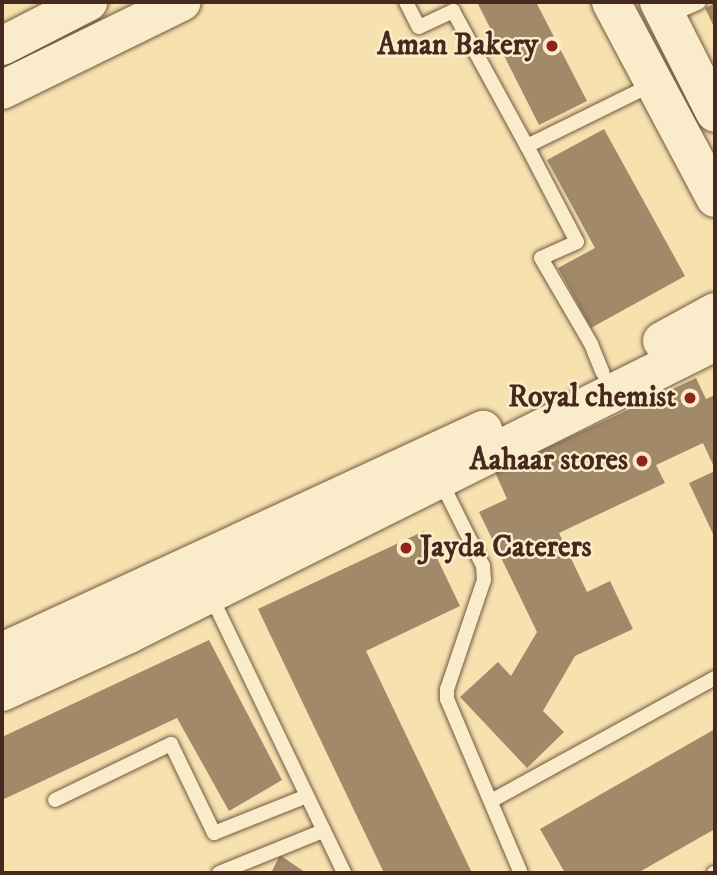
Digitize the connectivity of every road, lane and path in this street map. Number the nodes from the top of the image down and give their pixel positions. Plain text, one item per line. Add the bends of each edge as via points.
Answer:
1 (88, 2) edge
2 (182, 2) edge
3 (406, 2) edge
4 (611, 2) edge
5 (675, 7) edge
6 (2, 46) edge
7 (654, 84) junction
8 (2, 90) edge
9 (715, 113) edge
10 (527, 146) junction
11 (715, 198) edge
12 (715, 312) edge
13 (715, 342) edge
14 (603, 373) junction
15 (440, 480) junction
16 (210, 594) junction
17 (2, 652) edge
18 (715, 678) edge
19 (2, 692) edge
20 (307, 796) junction
21 (55, 800) dead end
22 (491, 801) junction
23 (323, 831) junction
24 (219, 873) edge
25 (344, 873) edge
26 (521, 873) edge

1 - 6 street
2 - 8 street
3 - 10 lane via 419,27 453,11
4 - 7 street
5 - 9 street
7 - 10 lane
7 - 11 street
10 - 14 lane via 577,242 541,258
12 - 14 street
13 - 15 street
14 - 17 street
15 - 16 street
15 - 22 lane via 483,566 482,594 447,699
16 - 19 street
16 - 20 lane
18 - 22 lane
20 - 21 lane via 214,834 171,744
20 - 23 lane
22 - 26 lane
23 - 24 lane
23 - 25 lane

